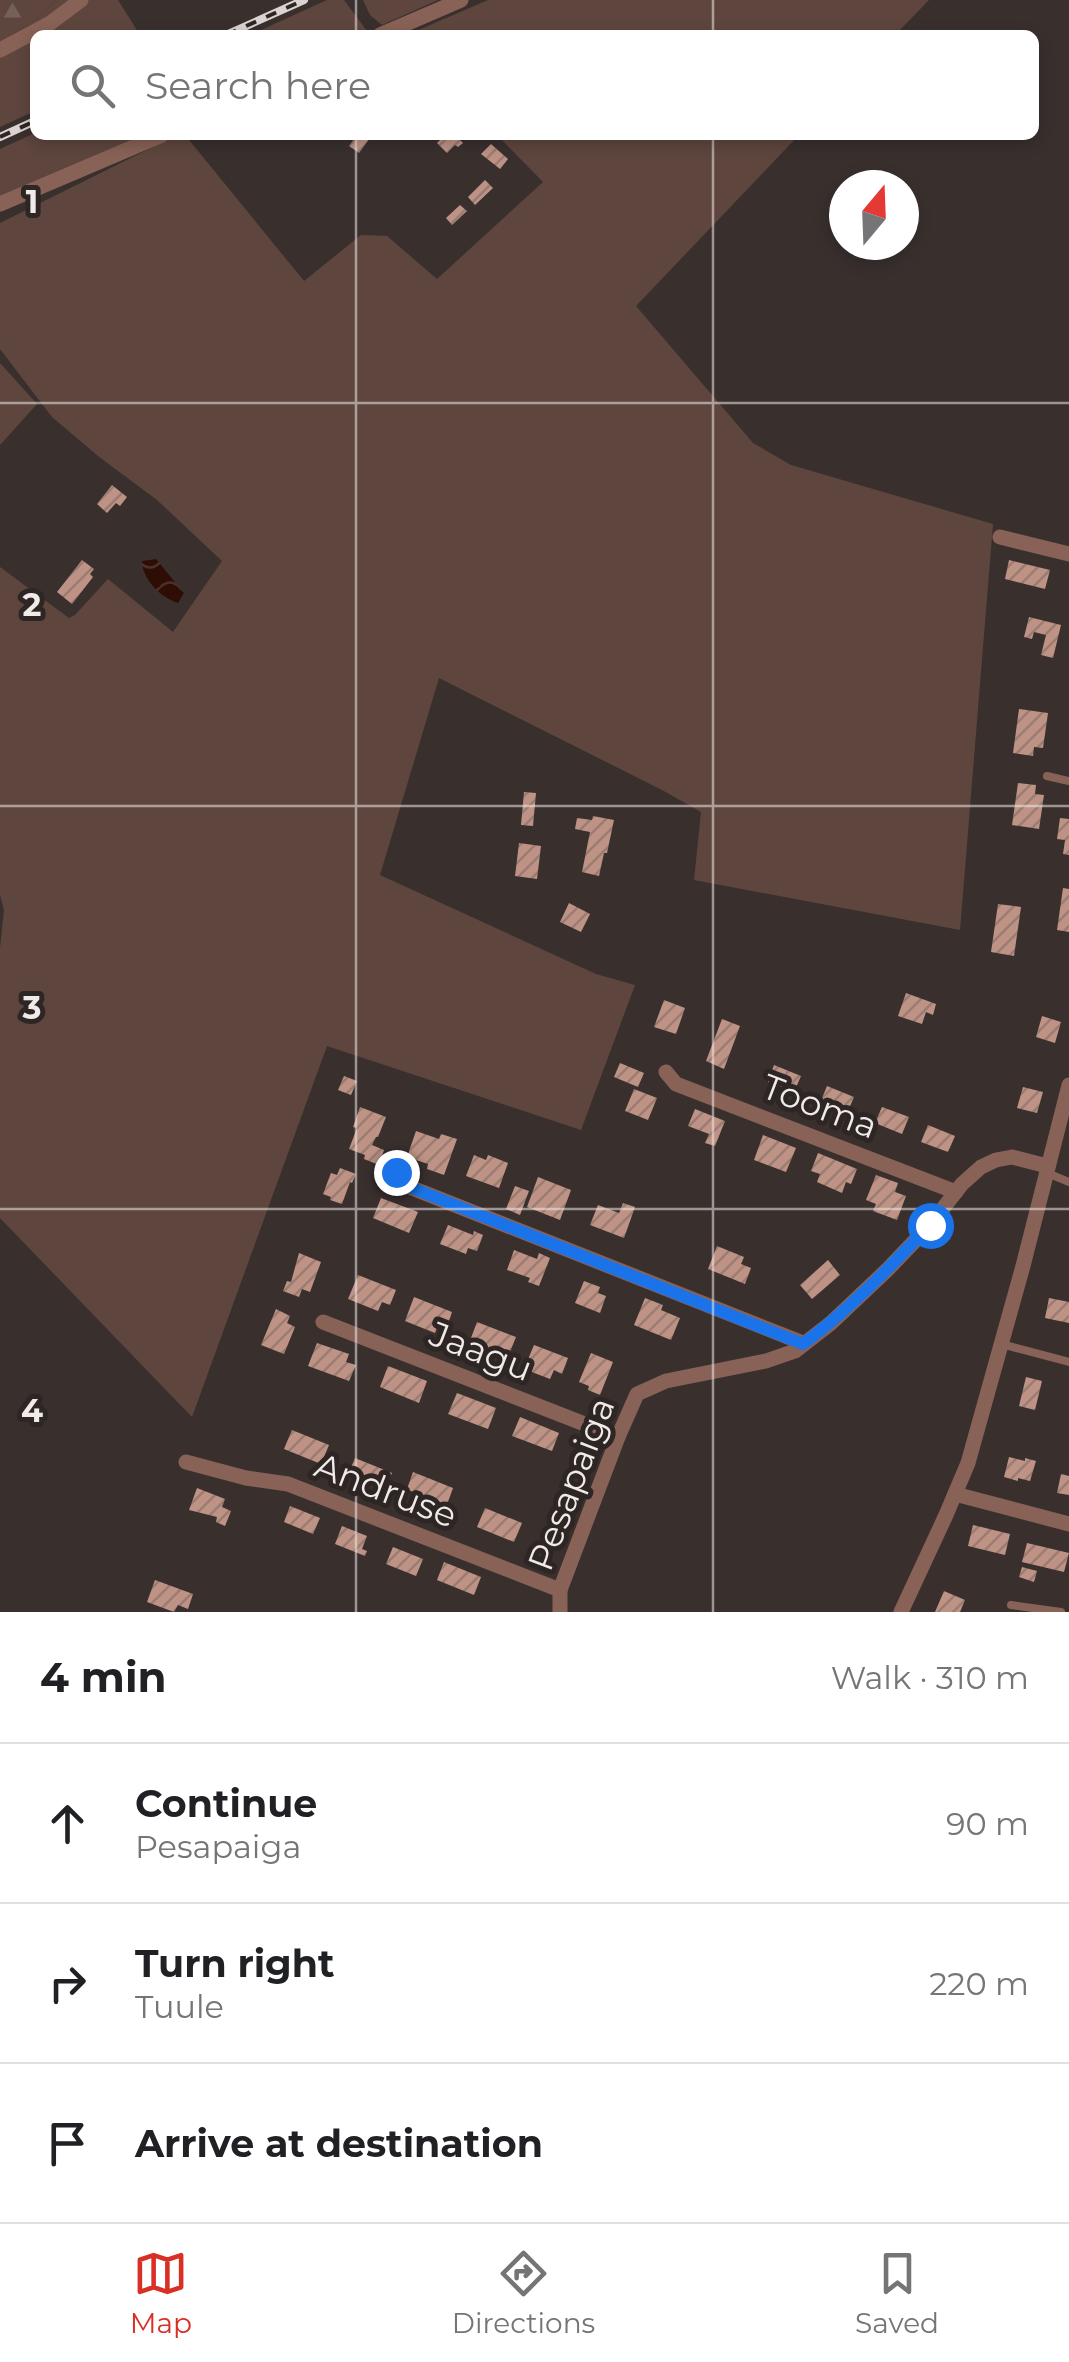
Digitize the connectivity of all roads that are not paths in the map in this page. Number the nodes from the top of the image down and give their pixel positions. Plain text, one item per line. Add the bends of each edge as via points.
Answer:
1 (80, 0) edge
2 (461, 0) edge
3 (38, 30) edge
4 (392, 30) edge
5 (30, 34) edge
6 (0, 50) edge
7 (150, 140) edge
8 (0, 204) edge
9 (1000, 536) dead end
10 (1069, 554) edge
11 (1047, 776) dead end
12 (1069, 781) edge
13 (666, 1072) dead end
14 (1069, 1085) edge
15 (1046, 1169) junction
16 (396, 1172) dead end
17 (1069, 1182) edge
18 (956, 1192) junction
19 (322, 1322) dead end
20 (763, 1328) junction
21 (803, 1344) junction
22 (1001, 1344) junction
23 (761, 1362) junction
24 (1069, 1362) edge
25 (618, 1437) junction
26 (186, 1462) dead end
27 (955, 1494) junction
28 (1069, 1524) edge
29 (560, 1590) junction
30 (1011, 1604) dead end
31 (560, 1612) edge
32 (901, 1612) edge
33 (1061, 1612) edge

1 - 3 street
2 - 4 street
5 - 6 street
7 - 8 street
9 - 10 street
11 - 12 lane
13 - 18 street, Tooma via 676,1084
14 - 15 street
15 - 17 lane
15 - 18 street, Pesapaiga via 1023,1158 996,1160
15 - 22 street
16 - 20 street via 402,1184
18 - 21 street, Pesapaiga via 888,1270
19 - 25 street, Jaagu
20 - 21 street
20 - 23 street
21 - 23 street, Pesapaiga
22 - 24 lane
22 - 27 street
23 - 25 street, Pesapaiga via 666,1381 637,1394
25 - 29 street, Pesapaiga
26 - 29 street, Andruse via 288,1484
27 - 28 street
27 - 32 street
29 - 31 street, Pesapaiga
30 - 33 lane

